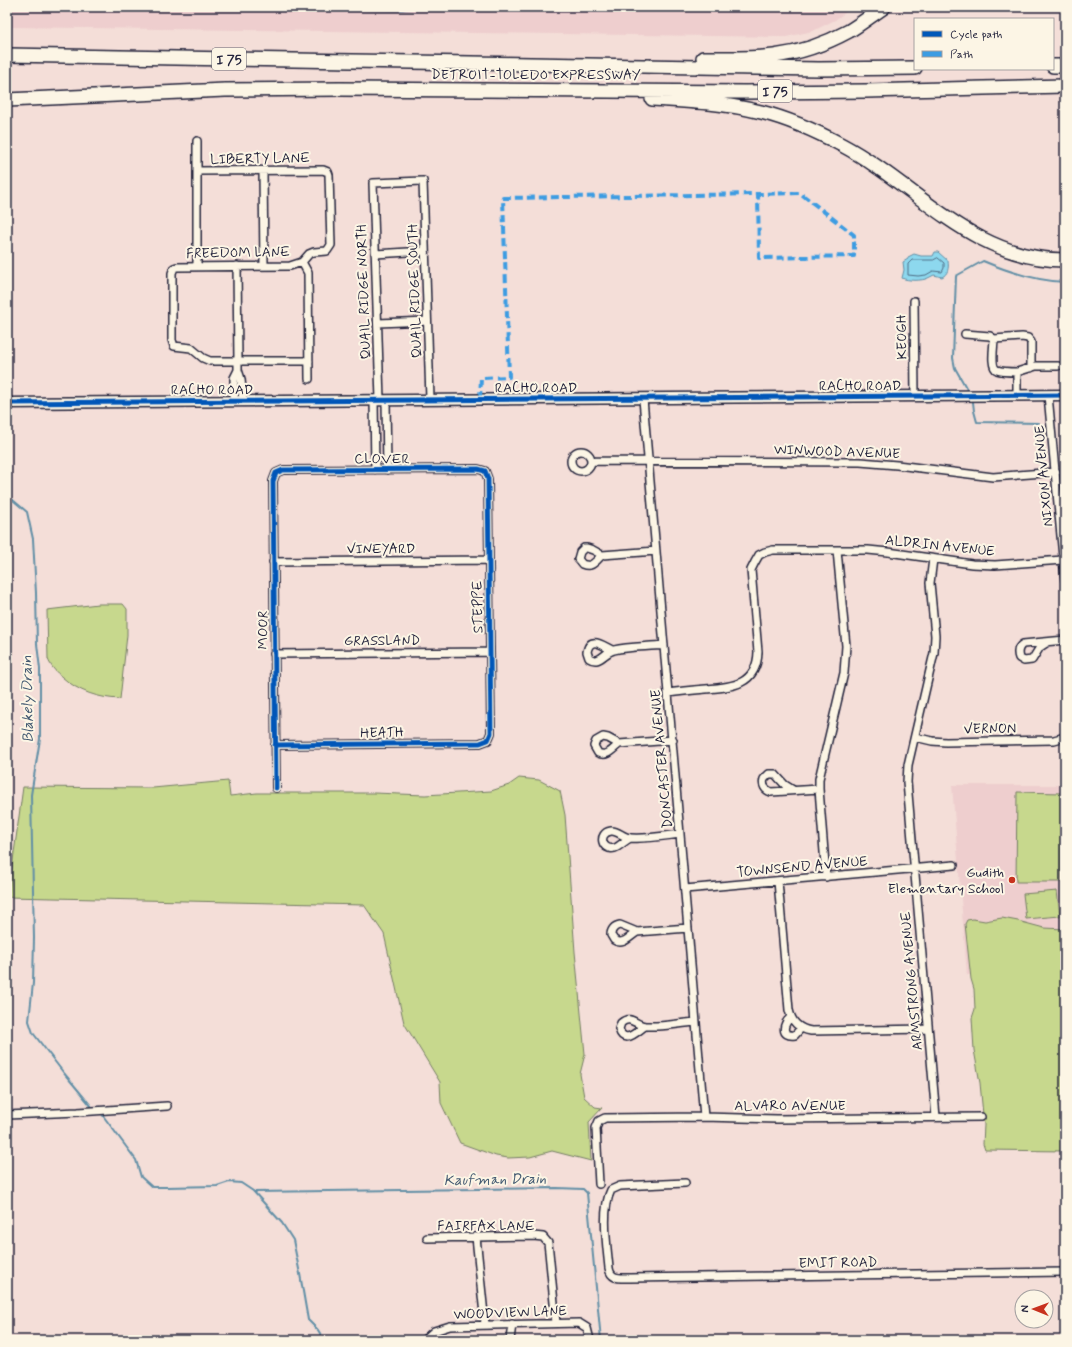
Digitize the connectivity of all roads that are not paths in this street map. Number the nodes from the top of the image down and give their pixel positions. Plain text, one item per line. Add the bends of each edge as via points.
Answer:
1 (884, 7) edge
2 (7, 55) edge
3 (509, 64) junction
4 (1054, 66) edge
5 (1065, 66) edge
6 (914, 68) edge
7 (1065, 86) edge
8 (485, 90) junction
9 (7, 100) edge
10 (197, 141) dead end
11 (197, 171) junction
12 (263, 171) junction
13 (423, 182) joint
14 (331, 245) joint
15 (425, 251) junction
16 (376, 254) junction
17 (1065, 260) edge
18 (302, 262) junction
19 (237, 266) junction
20 (264, 266) junction
21 (197, 267) junction
22 (914, 301) dead end
23 (427, 321) junction
24 (378, 324) junction
25 (965, 334) dead end
26 (994, 339) junction
27 (309, 361) junction
28 (238, 362) junction
29 (1058, 366) dead end
30 (1031, 368) junction
31 (1017, 372) junction
32 (309, 379) dead end
33 (1048, 395) junction
34 (1065, 395) edge
35 (915, 396) junction
36 (1017, 396) junction
37 (430, 399) junction
38 (643, 399) junction
39 (380, 400) junction
40 (238, 401) junction
41 (7, 403) edge
42 (591, 461) dead end
43 (648, 462) junction
44 (374, 470) junction
45 (387, 470) junction
46 (1056, 472) junction
47 (276, 473) joint
48 (487, 474) joint
49 (837, 550) junction
50 (656, 551) junction
51 (602, 555) dead end
52 (932, 559) junction
53 (489, 560) junction
54 (1063, 560) junction
55 (273, 562) junction
56 (1065, 579) edge
57 (1065, 640) edge
58 (1046, 643) dead end
59 (664, 645) junction
60 (612, 650) dead end
61 (490, 652) junction
62 (274, 654) junction
63 (668, 693) junction
64 (915, 737) junction
65 (1065, 737) edge
66 (488, 740) joint
67 (673, 740) junction
68 (1057, 740) junction
69 (1065, 743) edge
70 (619, 744) dead end
71 (275, 745) junction
72 (276, 788) dead end
73 (818, 789) junction
74 (793, 790) dead end
75 (680, 834) junction
76 (630, 838) dead end
77 (954, 865) dead end
78 (918, 869) junction
79 (826, 877) junction
80 (778, 881) junction
81 (685, 889) junction
82 (688, 928) junction
83 (637, 932) dead end
84 (791, 1017) junction
85 (696, 1022) junction
86 (645, 1026) dead end
87 (801, 1028) junction
88 (928, 1029) junction
89 (168, 1106) dead end
90 (7, 1115) edge
91 (704, 1117) junction
92 (936, 1117) junction
93 (981, 1117) dead end
94 (685, 1183) dead end
95 (599, 1184) dead end
96 (476, 1237) junction
97 (427, 1238) dead end
98 (1065, 1272) edge
99 (556, 1323) junction
100 (485, 1324) junction
101 (512, 1324) junction
102 (424, 1340) edge
103 (510, 1340) edge
104 (590, 1340) edge

1 - 3 highway via 850,31 833,39 774,56 576,59
2 - 3 highway, DETROIT-TOLEDO EXPRESSWAY / I 75
3 - 6 highway, DETROIT-TOLEDO EXPRESSWAY / I 75
4 - 5 highway
7 - 8 highway, DETROIT-TOLEDO EXPRESSWAY / I 75 via 866,91
8 - 9 highway, DETROIT-TOLEDO EXPRESSWAY / I 75 via 225,90
8 - 17 highway via 706,103 761,112 791,121 843,145 980,238 1022,253
10 - 11 street
11 - 12 street, LIBERTY LANE
11 - 21 street
12 - 14 street, LIBERTY LANE via 328,172
12 - 20 street
13 - 15 street, QUAIL RIDGE SOUTH
13 - 16 street, QUAIL RIDGE NORTH via 372,183
14 - 18 street, FREEDOM LANE via 327,251 308,254
15 - 16 street
15 - 23 street, QUAIL RIDGE SOUTH
16 - 24 street, QUAIL RIDGE NORTH
18 - 20 street, FREEDOM LANE via 290,266
18 - 27 street via 308,273
19 - 20 street, FREEDOM LANE
19 - 21 street, FREEDOM LANE
19 - 28 street
21 - 28 street, FREEDOM LANE via 177,267 172,273 174,346 192,348 205,360
22 - 35 street, KEOGH
23 - 24 street
23 - 37 street, QUAIL RIDGE SOUTH
24 - 39 street, QUAIL RIDGE NORTH
25 - 26 street via 990,336
26 - 30 street via 1028,338 1031,342
26 - 31 street via 995,369
27 - 28 street
27 - 32 street
28 - 40 street via 234,378
29 - 30 street
30 - 31 street
31 - 36 street
33 - 34 street, RACHO ROAD
33 - 36 street, RACHO ROAD
33 - 46 street, NIXON AVENUE
35 - 36 street, RACHO ROAD
35 - 38 street, RACHO ROAD
37 - 38 street, RACHO ROAD
37 - 39 street, RACHO ROAD
38 - 43 street, DONCASTER AVENUE
39 - 40 street, RACHO ROAD
39 - 44 street
39 - 45 street
40 - 41 street, RACHO ROAD
42 - 43 street, WINWOOD AVENUE
43 - 46 street, WINWOOD AVENUE via 860,462 993,477
43 - 50 street, DONCASTER AVENUE
44 - 45 street, CLOVER
44 - 47 street, CLOVER via 283,470
45 - 48 street, CLOVER via 478,469
46 - 54 street, NIXON AVENUE
47 - 55 street, MOOR via 273,481
48 - 53 street, STEPPE
49 - 52 street, ALDRIN AVENUE via 888,552
49 - 63 street, ALDRIN AVENUE via 773,550 759,555 752,567 751,576 758,652 754,670 747,679 732,687
49 - 73 street via 846,659
50 - 51 street
50 - 59 street, DONCASTER AVENUE
52 - 54 street, ALDRIN AVENUE via 995,565
52 - 64 street, ARMSTRONG AVENUE via 930,583 934,653
53 - 55 street, VINEYARD
53 - 61 street, STEPPE
54 - 56 street, NIXON AVENUE
55 - 62 street, MOOR
57 - 58 street
59 - 60 street
59 - 63 street, DONCASTER AVENUE
61 - 62 street, GRASSLAND
61 - 66 street, STEPPE via 491,733
62 - 71 street, MOOR
63 - 67 street, DONCASTER AVENUE
64 - 68 street, VERNON via 946,742
64 - 78 street, ARMSTRONG AVENUE via 907,782
65 - 68 street, VERNON
66 - 71 street, HEATH via 480,743
67 - 70 street
67 - 75 street, DONCASTER AVENUE
68 - 69 street
71 - 72 street, MOOR
73 - 74 street
73 - 79 street
75 - 76 street
75 - 81 street, DONCASTER AVENUE
77 - 78 street, TOWNSEND AVENUE
78 - 79 street, TOWNSEND AVENUE
78 - 88 street, ARMSTRONG AVENUE
79 - 80 street, TOWNSEND AVENUE
80 - 81 street, TOWNSEND AVENUE
80 - 84 street
81 - 82 street, DONCASTER AVENUE
82 - 83 street
82 - 85 street, DONCASTER AVENUE
84 - 87 street
84 - 87 street via 784,1026 786,1033 790,1036 795,1035
85 - 86 street
85 - 91 street, DONCASTER AVENUE
87 - 88 street via 811,1031
88 - 92 street, ARMSTRONG AVENUE
89 - 90 street
91 - 92 street, ALVARO AVENUE
91 - 95 street, ALVARO AVENUE via 605,1118 599,1121 596,1128
92 - 93 street, ALVARO AVENUE
94 - 98 street, EMIT ROAD via 620,1186 612,1190 608,1197 606,1216 609,1268 612,1276 630,1278
96 - 97 street, FAIRFAX LANE
96 - 99 street, FAIRFAX LANE via 533,1236 540,1237 548,1243
96 - 100 street
99 - 101 street, WOODVIEW LANE
99 - 104 street, WOODVIEW LANE via 584,1325
100 - 101 street, WOODVIEW LANE
100 - 102 street, WOODVIEW LANE via 445,1326
101 - 103 street

